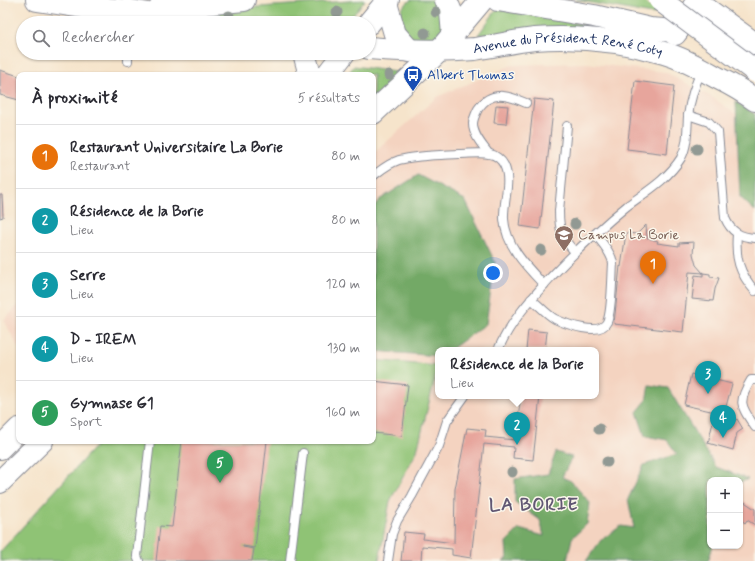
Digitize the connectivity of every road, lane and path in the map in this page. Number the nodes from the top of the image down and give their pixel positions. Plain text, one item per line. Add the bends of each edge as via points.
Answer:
1 (37, 0) edge
2 (244, 0) edge
3 (446, 0) edge
4 (482, 0) edge
5 (498, 0) edge
6 (660, 0) edge
7 (387, 1) edge
8 (537, 3) edge
9 (131, 14) junction
10 (146, 16) edge
11 (375, 16) edge
12 (677, 31) junction
13 (453, 35) junction
14 (755, 44) edge
15 (376, 49) edge
16 (664, 53) junction
17 (424, 56) junction
18 (306, 60) edge
19 (339, 60) edge
20 (702, 70) junction
21 (755, 71) edge
22 (309, 72) edge
23 (330, 72) edge
24 (755, 100) edge
25 (526, 103) dead end
26 (376, 110) edge
27 (688, 115) junction
28 (567, 126) dead end
29 (489, 154) junction
30 (376, 174) edge
31 (595, 234) junction
32 (737, 234) junction
33 (755, 238) edge
34 (575, 252) junction
35 (544, 285) junction
36 (755, 290) edge
37 (531, 299) junction
38 (499, 347) edge
39 (755, 380) edge
40 (463, 399) edge
41 (755, 427) edge
42 (16, 432) edge
43 (39, 444) edge
44 (150, 444) edge
45 (0, 448) edge
46 (303, 453) dead end
47 (0, 482) edge
48 (139, 561) edge
49 (290, 561) edge
50 (388, 561) edge

1 - 9 street
2 - 9 street
3 - 13 street via 451,12
4 - 13 street
5 - 8 street, Avenue du Président René Coty
6 - 21 street, bridge
7 - 11 street
7 - 17 street via 395,34
8 - 12 street, Avenue du Président René Coty via 650,29
9 - 10 street
12 - 14 street via 697,2
12 - 16 street
12 - 20 street
13 - 17 street
15 - 17 street
16 - 17 street, Avenue du Président René Coty via 588,39 534,39
16 - 20 street, Avenue du Président René Coty
17 - 26 street
18 - 22 street
19 - 23 street
20 - 24 street, Avenue du Président René Coty
20 - 27 lane via 696,82
25 - 29 lane via 504,96 488,99 481,104 473,124 477,136
27 - 31 lane via 687,139 681,157 670,173
27 - 32 lane via 709,122 718,132 725,218
28 - 34 lane via 559,224 561,234
29 - 30 lane via 418,156 398,161
29 - 35 lane via 497,157 506,170 504,218 508,237 518,255
31 - 34 lane
31 - 37 lane via 613,263 609,314 602,328 582,328 556,319
32 - 33 lane
32 - 36 lane via 736,256 745,279
34 - 35 lane
35 - 37 lane
37 - 38 lane via 518,315
39 - 41 lane via 751,380 743,394 742,408
40 - 50 lane via 447,421 439,446 397,521 392,534
42 - 45 street
43 - 47 street
44 - 48 lane via 137,556
46 - 49 lane

